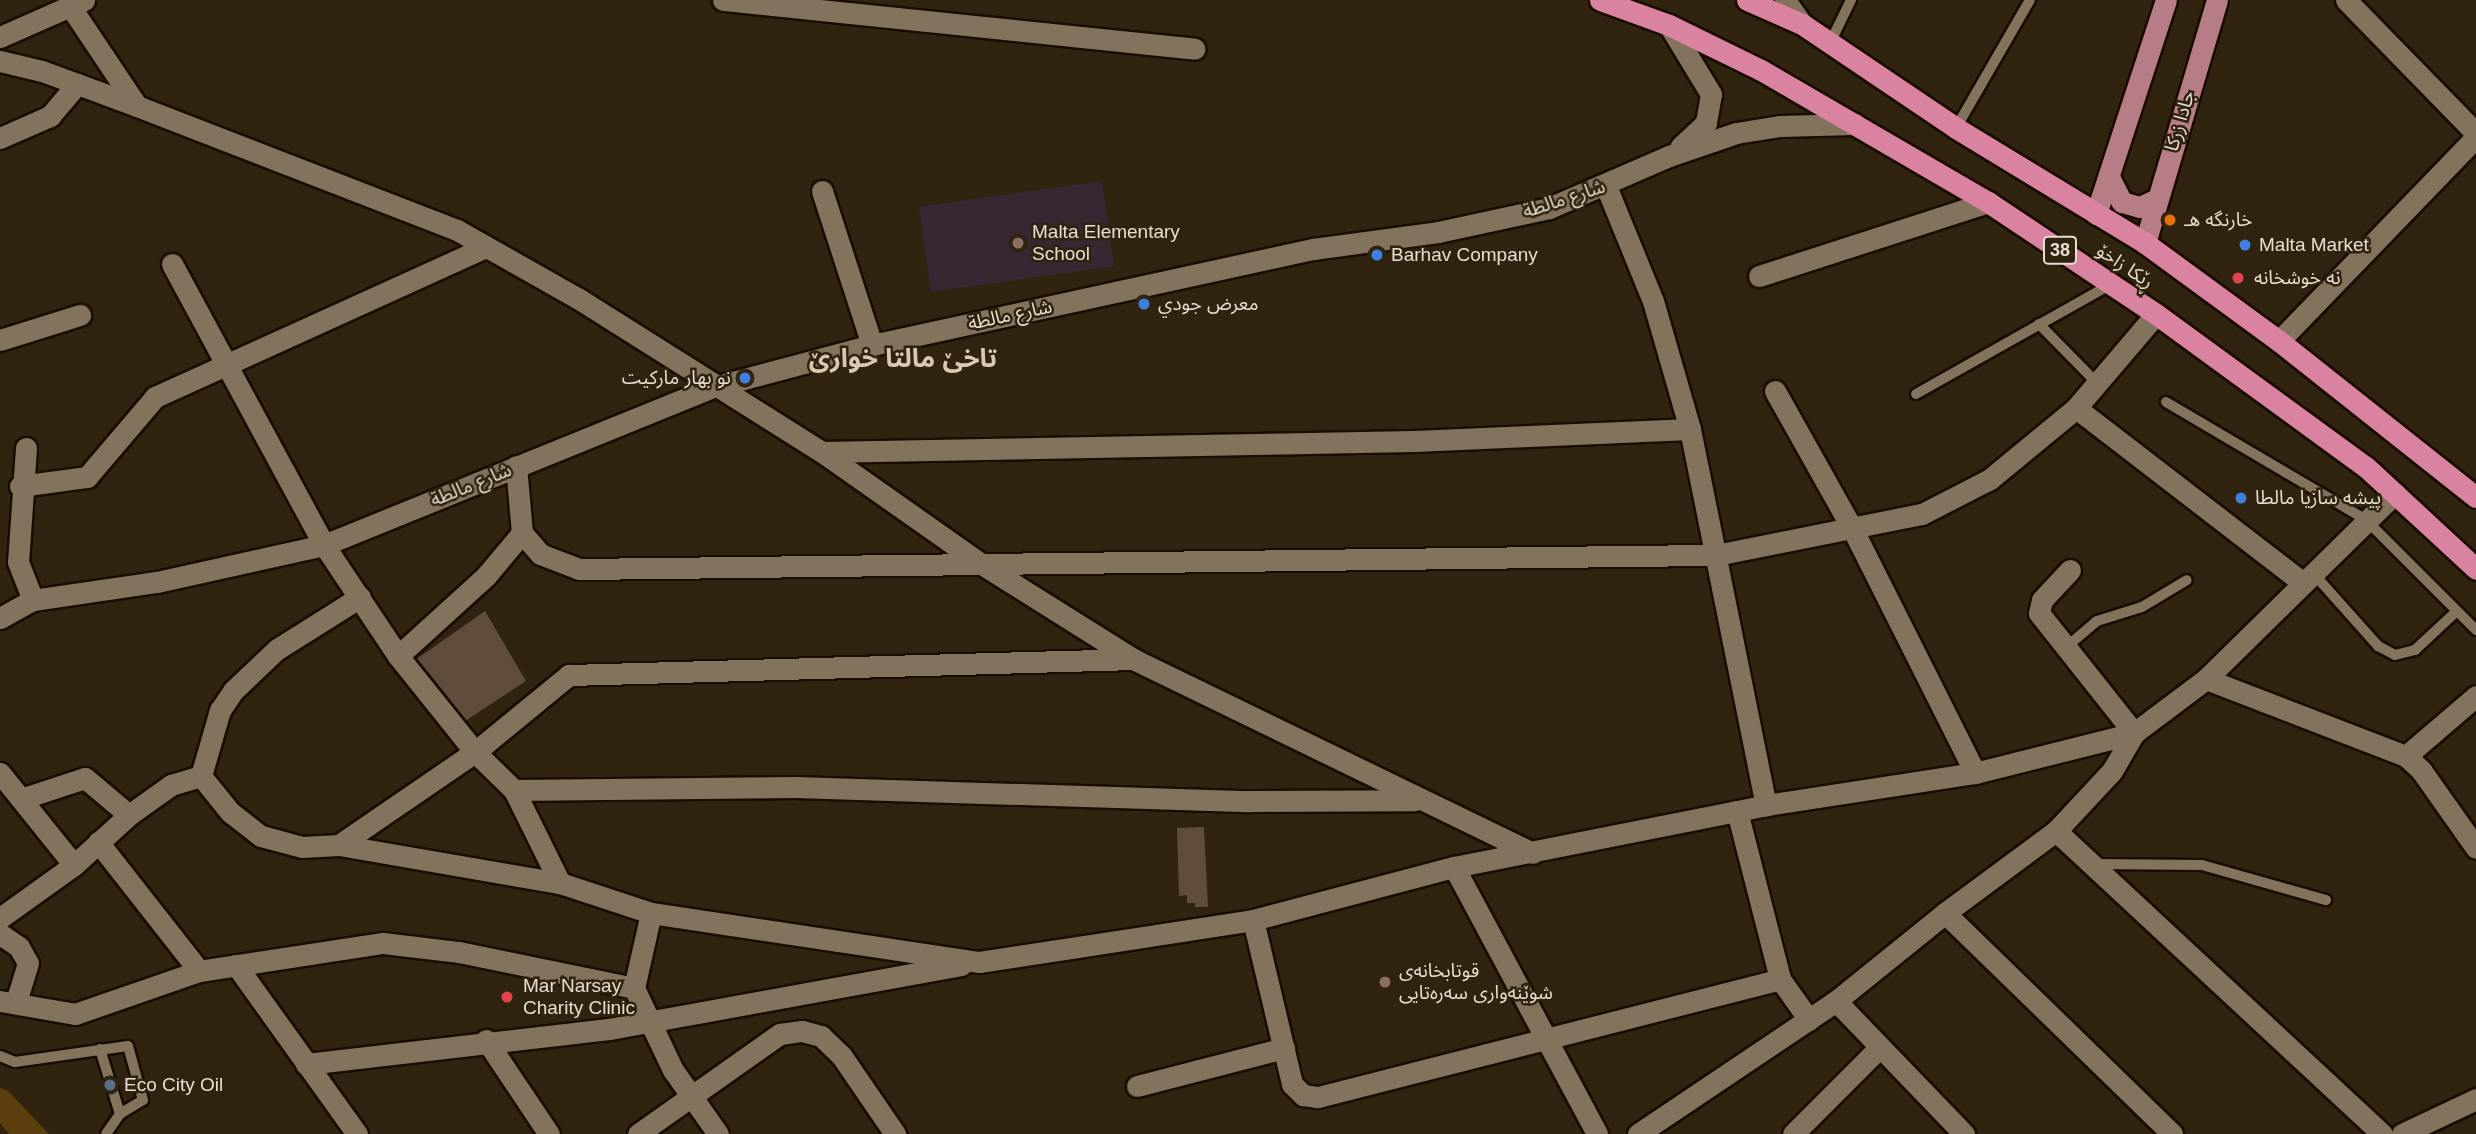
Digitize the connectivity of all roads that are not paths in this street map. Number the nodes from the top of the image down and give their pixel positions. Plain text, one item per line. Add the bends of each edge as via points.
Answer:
1 (723, 0) edge
2 (1600, 0) edge
3 (1746, 0) edge
4 (1785, 0) edge
5 (1851, 0) edge
6 (2030, 0) edge
7 (2166, 0) edge
8 (2217, 0) edge
9 (2346, 0) edge
10 (77, 3) edge
11 (1669, 24) junction
12 (1802, 24) junction
13 (0, 37) edge
14 (1830, 43) junction
15 (1194, 48) dead end
16 (0, 61) edge
17 (77, 84) junction
18 (137, 106) junction
19 (1855, 124) junction
20 (1956, 128) junction
21 (2476, 135) edge
22 (0, 138) edge
23 (1669, 156) junction
24 (2109, 177) junction
25 (1606, 186) junction
26 (822, 191) dead end
27 (2157, 200) junction
28 (1988, 202) junction
29 (2096, 214) junction
30 (2145, 243) junction
31 (486, 247) junction
32 (172, 264) dead end
33 (1759, 276) dead end
34 (2111, 284) junction
35 (2156, 314) junction
36 (80, 315) dead end
37 (2039, 324) junction
38 (0, 340) edge
39 (2279, 341) junction
40 (872, 345) junction
41 (224, 364) junction
42 (2098, 384) junction
43 (714, 387) junction
44 (1775, 391) dead end
45 (1916, 394) dead end
46 (2166, 402) dead end
47 (2076, 408) junction
48 (1690, 429) junction
49 (26, 448) dead end
50 (822, 452) junction
51 (516, 466) junction
52 (20, 486) junction
53 (2473, 489) edge
54 (2395, 493) junction
55 (2367, 520) junction
56 (1853, 530) junction
57 (522, 533) junction
58 (324, 545) junction
59 (1716, 555) junction
60 (9, 562) edge
61 (980, 563) junction
62 (2476, 569) edge
63 (2070, 570) dead end
64 (2308, 578) junction
65 (2187, 580) dead end
66 (360, 597) junction
67 (33, 600) junction
68 (2457, 611) junction
69 (0, 618) edge
70 (2476, 630) edge
71 (2064, 649) junction
72 (398, 656) junction
73 (1133, 659) junction
74 (2206, 679) junction
75 (2476, 696) edge
76 (2134, 733) junction
77 (475, 752) junction
78 (2406, 756) junction
79 (0, 773) edge
80 (1975, 773) junction
81 (201, 776) junction
82 (514, 790) junction
83 (24, 798) junction
84 (1422, 800) junction
85 (1766, 805) junction
86 (1737, 811) junction
87 (129, 815) junction
88 (2056, 831) junction
89 (98, 842) junction
90 (339, 845) junction
91 (2476, 848) edge
92 (1532, 853) junction
93 (2092, 864) junction
94 (74, 865) junction
95 (1454, 867) junction
96 (560, 883) junction
97 (2326, 900) dead end
98 (651, 913) junction
99 (1945, 913) junction
100 (0, 918) edge
101 (1253, 920) junction
102 (0, 934) edge
103 (978, 962) junction
104 (236, 965) junction
105 (199, 971) junction
106 (1780, 979) junction
107 (634, 988) junction
108 (1836, 1001) junction
109 (8, 1002) edge
110 (1809, 1020) junction
111 (653, 1021) junction
112 (1545, 1037) junction
113 (486, 1041) junction
114 (1284, 1048) junction
115 (1879, 1048) junction
116 (100, 1049) junction
117 (0, 1056) edge
118 (306, 1064) junction
119 (1136, 1086) dead end
120 (693, 1097) junction
121 (2476, 1099) edge
122 (120, 1114) junction
123 (106, 1134) edge
124 (356, 1134) edge
125 (549, 1134) edge
126 (638, 1134) edge
127 (718, 1134) edge
128 (895, 1134) edge
129 (1597, 1134) edge
130 (1638, 1134) edge
131 (1793, 1134) edge
132 (1964, 1134) edge
133 (2172, 1134) edge
134 (2382, 1134) edge
135 (2402, 1134) edge

1 - 15 street
2 - 11 highway, ڕێکا زاخۆ / 38
3 - 12 highway, ڕێکا زاخۆ / 38
4 - 12 street
5 - 14 lane
6 - 20 lane
7 - 24 main road
8 - 27 main road, جادا زرکا
9 - 21 street
10 - 13 street
10 - 18 street
11 - 19 highway, ڕێکا زاخۆ / 38
11 - 23 street, شارع مالطة via 1686,58 1709,85 1712,107 1700,130
12 - 14 highway, ڕێکا زاخۆ / 38
14 - 20 highway, ڕێکا زاخۆ / 38
16 - 17 street
17 - 18 street
17 - 22 street via 50,116
18 - 31 street via 324,175
19 - 23 street, شارع مالطة via 1756,130
19 - 28 highway, ڕێکا زاخۆ / 38
20 - 29 highway, ڕێکا زاخۆ / 38
21 - 39 street
23 - 25 street, شارع مالطة
24 - 27 main road via 2122,202 2140,207
24 - 29 main road
25 - 40 street, شارع مالطة via 1549,208 1438,232 1312,249
25 - 48 street via 1653,301
26 - 40 street
27 - 30 main road, جادا زرکا
28 - 33 street
28 - 34 highway, ڕێکا زاخۆ / 38
29 - 30 highway, ڕێکا زاخۆ / 38
30 - 39 highway, ڕێکا زاخۆ / 38
31 - 41 street
31 - 43 street via 579,299
32 - 41 street
34 - 35 highway, ڕێکا زاخۆ / 38
34 - 37 lane
35 - 42 street
35 - 54 highway, ڕێکا زاخۆ / 38
36 - 38 street
37 - 42 lane
37 - 45 lane
39 - 53 highway, ڕێکا زاخۆ / 38
40 - 43 street, شارع مالطة
41 - 52 street via 155,397 87,477
41 - 58 street
42 - 47 street
43 - 50 street
43 - 51 street, شارع مالطة
44 - 56 street
46 - 55 lane
47 - 56 street via 1990,479 1922,514
47 - 64 street
48 - 50 street via 1414,441
48 - 59 street
49 - 52 street
50 - 61 street
51 - 57 street
51 - 58 street, شارع مالطة
52 - 60 street
54 - 55 street
54 - 62 highway, ڕێکا زاخۆ / 38
55 - 64 street
55 - 68 lane
56 - 59 street
56 - 80 street
57 - 61 street via 540,554 579,569
57 - 72 street via 486,576
58 - 66 street
58 - 67 street, شارع مالطة via 157,582
59 - 61 street
59 - 85 street
60 - 67 street
61 - 73 street
63 - 71 street via 2042,600 2039,613
64 - 68 lane via 2378,646 2395,655 2415,650
64 - 74 street
65 - 71 lane via 2142,607 2097,621
66 - 72 street
66 - 81 street via 276,650 233,691 220,710
67 - 69 street, شارع مالطة
68 - 70 lane
71 - 76 street
72 - 77 street
73 - 77 street via 569,675
73 - 84 street
74 - 76 street
74 - 78 street
75 - 78 street
76 - 80 street
76 - 88 street via 2112,771
77 - 82 street
77 - 90 street
78 - 91 street
79 - 83 street
80 - 85 street
81 - 87 street via 171,785
81 - 90 street via 230,812 261,836 302,847
82 - 84 street via 794,787 1249,801
82 - 96 street
83 - 87 street via 85,778
83 - 94 street
84 - 92 street
85 - 86 street
86 - 92 street
86 - 106 street
87 - 89 street
88 - 93 street
88 - 99 street
89 - 94 street
89 - 105 street
90 - 96 street
92 - 95 street
93 - 97 lane via 2202,865
93 - 134 street
94 - 100 street
95 - 101 street
95 - 112 street
96 - 98 street
98 - 103 street
98 - 107 street
99 - 108 street
99 - 133 street
101 - 103 street
101 - 114 street
102 - 109 street via 19,947 28,963
103 - 111 street
104 - 105 street
104 - 107 street via 383,943 460,952
104 - 118 street
105 - 109 street via 75,1014
106 - 110 street
106 - 112 street
107 - 111 street
108 - 110 street
108 - 115 street
110 - 130 street
111 - 113 street
111 - 120 street via 673,1070
112 - 114 street via 1318,1097 1303,1095 1292,1084
112 - 129 street
113 - 118 street
113 - 125 street
114 - 119 street
115 - 131 street
115 - 132 street
116 - 117 lane via 15,1062
116 - 122 lane
116 - 122 lane via 128,1046 143,1100
118 - 124 street
120 - 126 street
120 - 127 street
120 - 128 street via 780,1034 802,1031 821,1036 842,1055
121 - 135 street
122 - 123 lane

